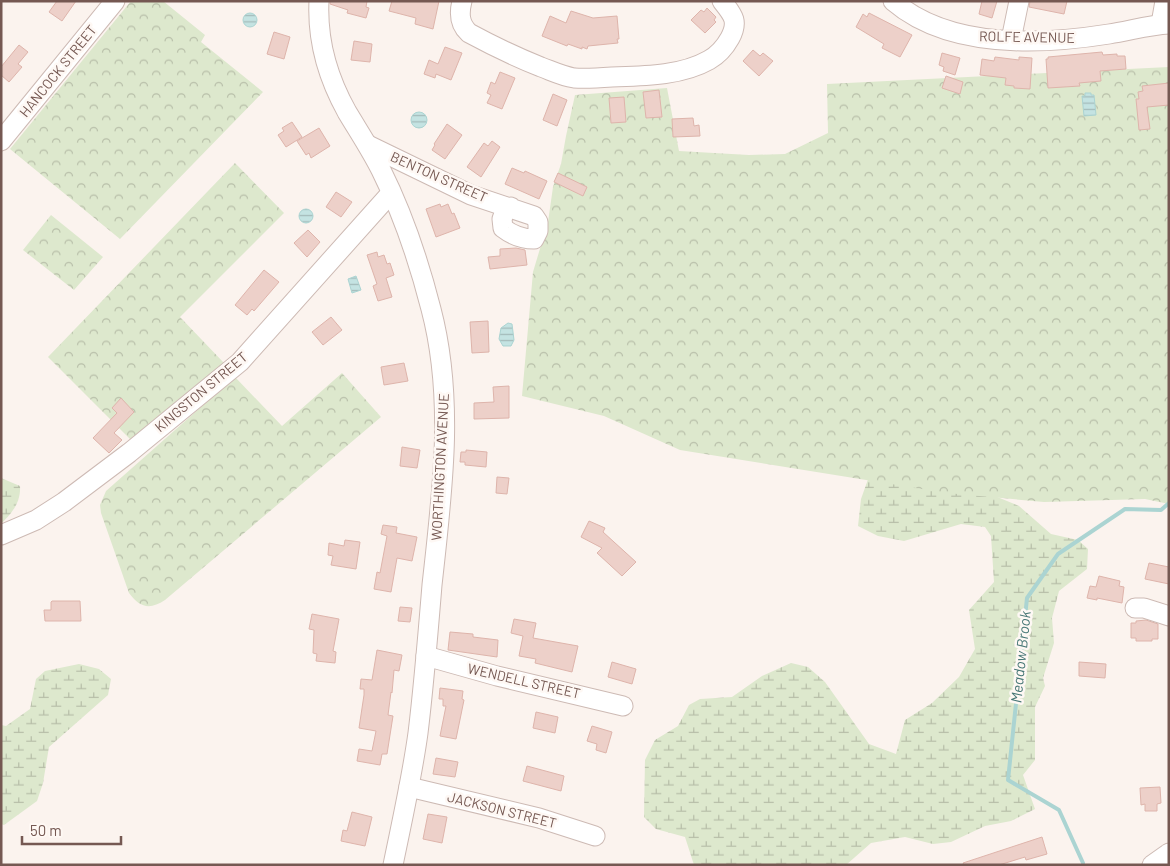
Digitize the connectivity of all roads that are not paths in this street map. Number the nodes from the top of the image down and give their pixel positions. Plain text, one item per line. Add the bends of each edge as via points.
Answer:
1 (114, 1) edge
2 (319, 1) edge
3 (462, 1) edge
4 (722, 1) edge
5 (893, 1) edge
6 (1019, 1) edge
7 (1166, 1) edge
8 (1165, 24) edge
9 (1011, 40) junction
10 (1, 141) edge
11 (368, 145) junction
12 (391, 193) junction
13 (511, 207) dead end
14 (1, 535) edge
15 (1135, 608) dead end
16 (1169, 616) edge
17 (426, 656) junction
18 (623, 706) dead end
19 (409, 787) junction
20 (595, 836) dead end
21 (1169, 853) edge
22 (394, 865) edge
23 (1152, 865) edge

1 - 10 street, HANCOCK STREET
2 - 11 street, WORTHINGTON AVENUE via 318,20 325,59 340,100
3 - 4 street via 461,19 469,32 517,58 561,75 583,78 674,71 709,60 726,45 735,26 732,13
5 - 9 street, ROLFE AVENUE via 936,27 967,36
6 - 9 street
7 - 8 street
8 - 9 street, ROLFE AVENUE via 1085,37
11 - 12 street, WORTHINGTON AVENUE
11 - 13 street, BENTON STREET via 472,195
12 - 14 street, KINGSTON STREET via 240,362 64,502 36,520
12 - 17 street, WORTHINGTON AVENUE via 432,311 444,386 442,499
15 - 16 street
17 - 18 street, WENDELL STREET
17 - 19 street, WORTHINGTON AVENUE
19 - 20 street, JACKSON STREET via 539,818
19 - 22 street, WORTHINGTON AVENUE
21 - 23 street

